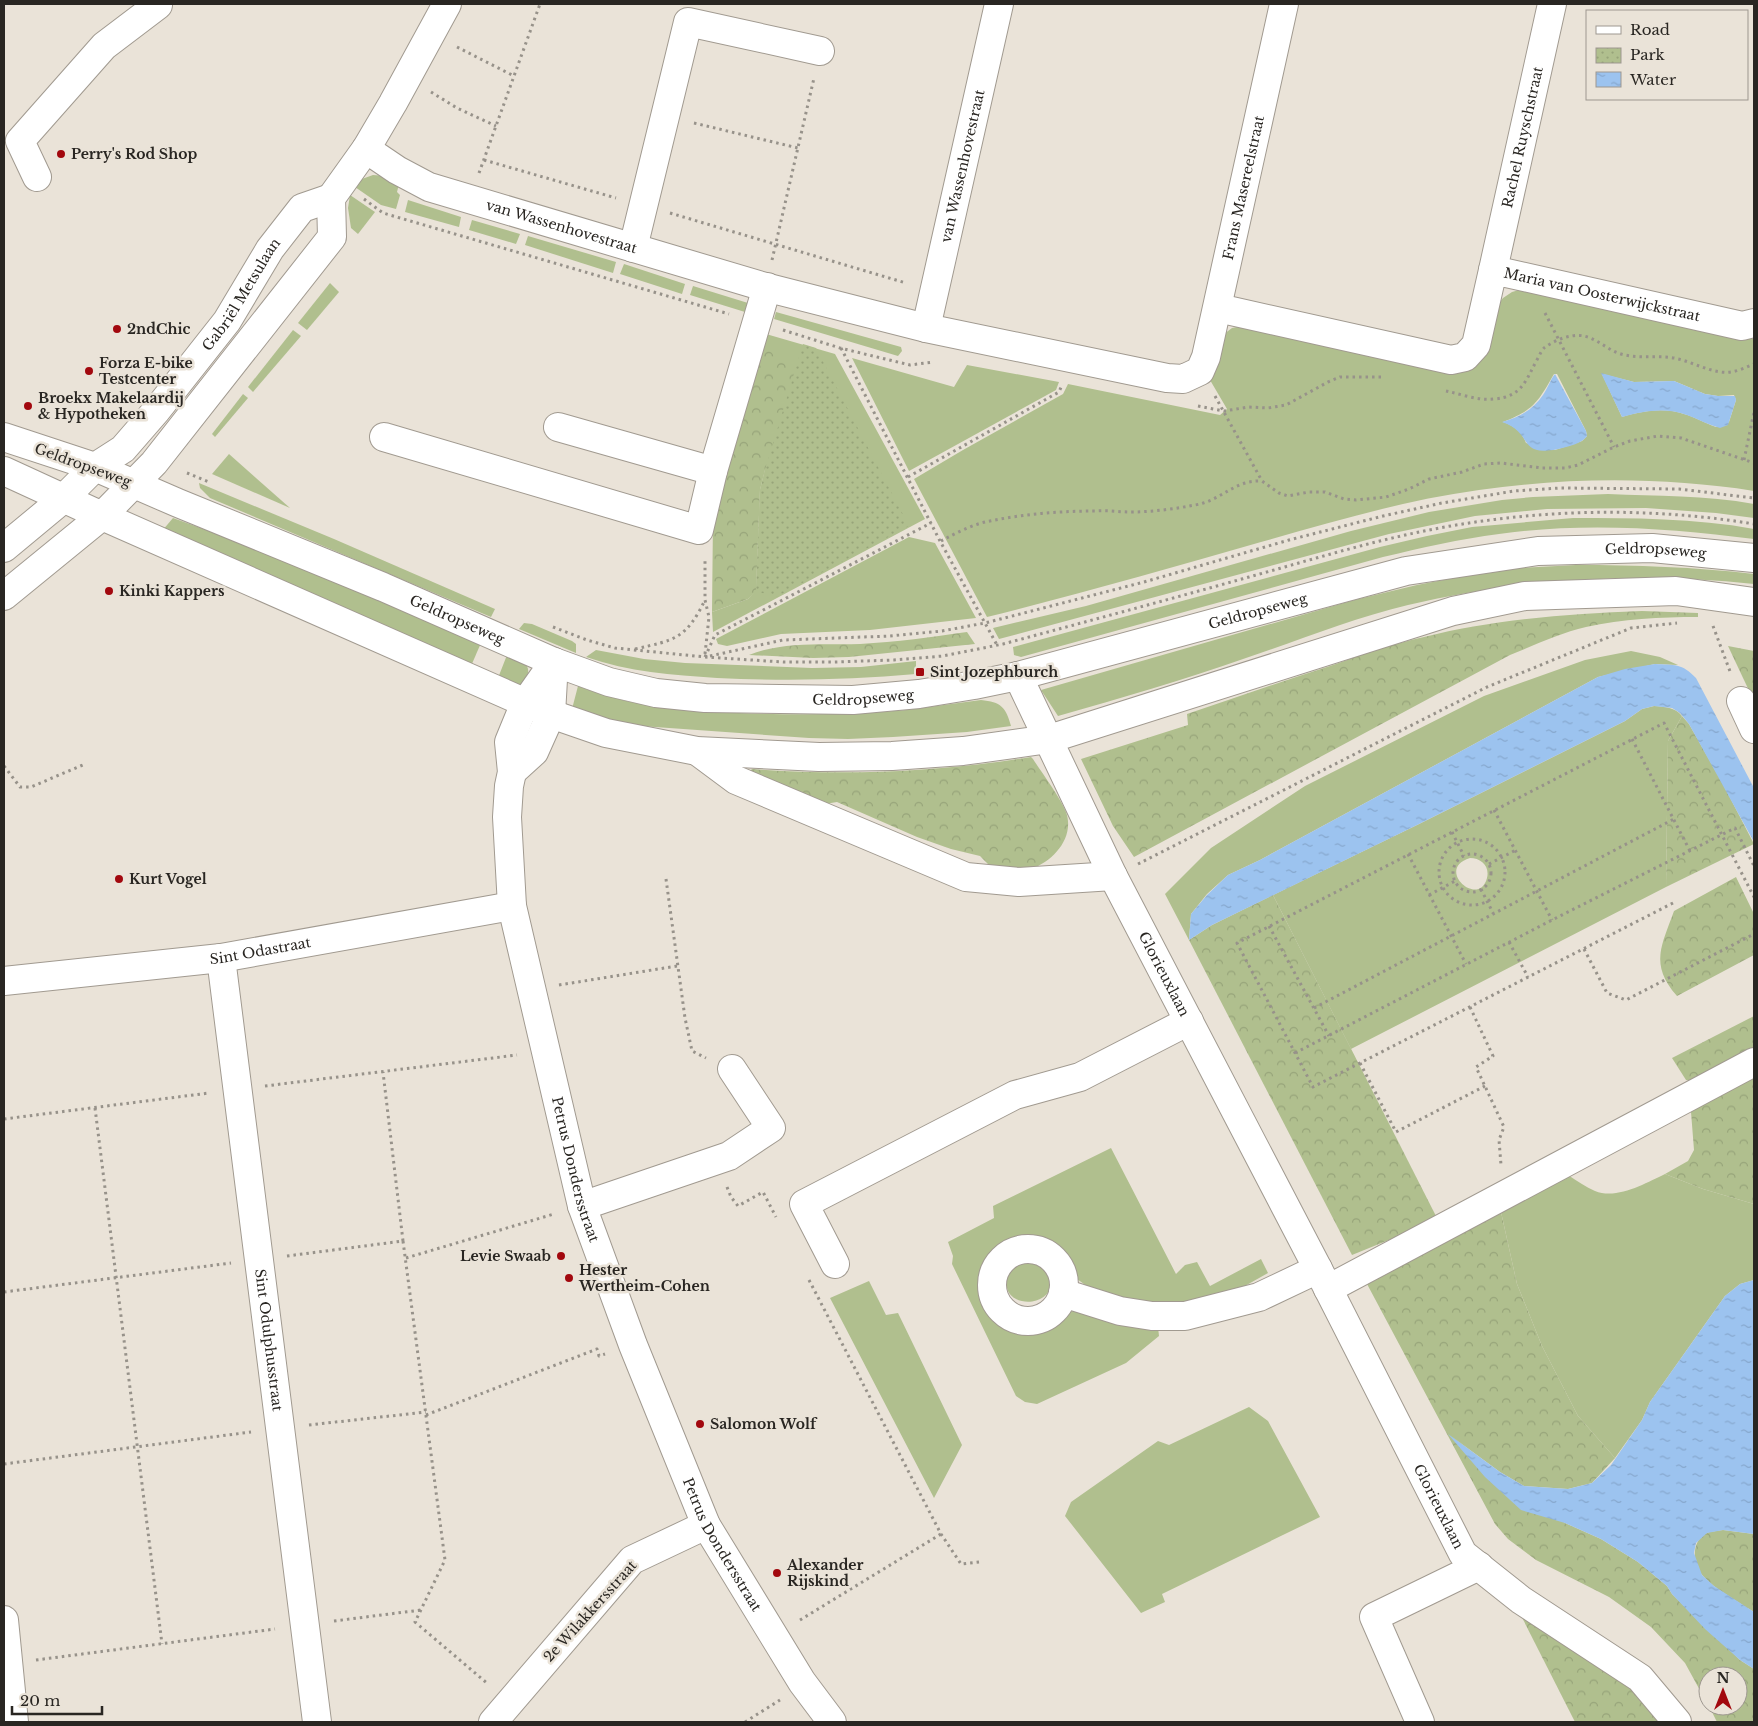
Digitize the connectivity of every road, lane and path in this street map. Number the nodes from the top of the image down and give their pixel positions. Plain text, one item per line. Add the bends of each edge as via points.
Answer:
1 (447, 4) edge
2 (540, 4) edge
3 (999, 4) edge
4 (1284, 4) edge
5 (1552, 4) edge
6 (158, 5) dead end
7 (432, 33) junction
8 (820, 51) joint
9 (407, 76) junction
10 (514, 76) junction
11 (666, 117) junction
12 (496, 126) junction
13 (798, 148) junction
14 (366, 149) junction
15 (484, 160) junction
16 (37, 177) dead end
17 (331, 198) junction
18 (470, 200) junction
19 (643, 206) junction
20 (775, 244) junction
21 (633, 248) junction
22 (1493, 270) junction
23 (766, 287) junction
24 (933, 292) junction
25 (1218, 308) junction
26 (1754, 323) edge
27 (926, 328) junction
28 (1559, 340) junction
29 (840, 348) dead end
30 (1754, 364) edge
31 (1200, 371) joint
32 (1383, 377) dead end
33 (1066, 378) dead end
34 (1437, 388) dead end
35 (1754, 412) edge
36 (558, 427) dead end
37 (4, 437) edge
38 (384, 437) dead end
39 (1614, 447) junction
40 (1744, 460) junction
41 (1754, 463) edge
42 (95, 467) junction
43 (4, 471) edge
44 (713, 471) junction
45 (908, 478) junction
46 (1262, 482) junction
47 (133, 484) junction
48 (64, 498) junction
49 (1754, 498) edge
50 (102, 516) junction
51 (931, 523) junction
52 (1754, 524) edge
53 (699, 530) junction
54 (940, 541) junction
55 (4, 548) edge
56 (1754, 558) edge
57 (4, 596) edge
58 (706, 600) junction
59 (1754, 602) edge
60 (985, 623) junction
61 (1685, 623) dead end
62 (1719, 624) dead end
63 (587, 640) dead end
64 (997, 645) junction
65 (632, 649) junction
66 (705, 657) junction
67 (554, 662) junction
68 (1018, 676) junction
69 (1741, 700) joint
70 (525, 702) junction
71 (551, 714) junction
72 (1754, 729) edge
73 (1048, 739) junction
74 (1632, 739) junction
75 (697, 751) junction
76 (84, 764) dead end
77 (4, 766) edge
78 (512, 772) junction
79 (1494, 810) junction
80 (1674, 819) junction
81 (1452, 832) junction
82 (1721, 835) junction
83 (1458, 843) junction
84 (1516, 850) junction
85 (1690, 851) junction
86 (1408, 854) junction
87 (1464, 856) junction
88 (1502, 857) junction
89 (1489, 864) junction
90 (1754, 866) edge
91 (1113, 876) junction
92 (666, 879) dead end
93 (1455, 881) junction
94 (1444, 887) junction
95 (1481, 890) junction
96 (1537, 890) junction
97 (1429, 894) junction
98 (1754, 897) edge
99 (1487, 902) junction
100 (1673, 903) dead end
101 (512, 906) junction
102 (1493, 914) junction
103 (1552, 920) junction
104 (1269, 926) junction
105 (1754, 934) edge
106 (1451, 936) junction
107 (1509, 942) junction
108 (1584, 949) junction
109 (222, 958) junction
110 (1466, 964) junction
111 (677, 966) junction
112 (1528, 977) junction
113 (4, 981) edge
114 (532, 992) junction
115 (1470, 1007) junction
116 (1314, 1008) junction
117 (1189, 1021) junction
118 (1329, 1036) junction
119 (546, 1051) junction
120 (1295, 1053) junction
121 (1754, 1062) edge
122 (1360, 1063) junction
123 (732, 1069) joint
124 (1485, 1086) junction
125 (238, 1090) junction
126 (95, 1108) junction
127 (4, 1119) edge
128 (717, 1160) junction
129 (1503, 1196) junction
130 (582, 1206) junction
131 (776, 1219) dead end
132 (403, 1241) dead end
133 (406, 1258) junction
134 (835, 1264) dead end
135 (1323, 1279) junction
136 (808, 1280) dead end
137 (1063, 1293) dead end
138 (633, 1344) junction
139 (426, 1413) junction
140 (280, 1429) junction
141 (138, 1447) junction
142 (4, 1464) edge
143 (706, 1525) junction
144 (941, 1534) junction
145 (979, 1562) dead end
146 (1478, 1566) junction
147 (421, 1610) junction
148 (4, 1620) edge
149 (305, 1625) junction
150 (803, 1626) dead end
151 (162, 1644) junction
152 (8, 1663) junction
153 (804, 1684) junction
154 (502, 1713) edge
155 (14, 1722) edge
156 (317, 1722) edge
157 (745, 1722) edge
158 (832, 1722) edge
159 (1420, 1722) edge
160 (1677, 1722) edge

1 - 7 street
2 - 10 path
3 - 24 street, van Wassenhovestraat
4 - 25 street, Frans Masereelstraat
5 - 22 street, Rachel Ruyschstraat
6 - 16 street via 104,46 20,141
7 - 9 street
7 - 10 path
8 - 11 street via 688,22
8 - 13 path
9 - 12 path via 457,108
9 - 14 street
10 - 12 path
11 - 13 path
11 - 19 street
12 - 15 path
13 - 20 path
14 - 17 street
14 - 18 street, van Wassenhovestraat via 429,187
15 - 18 path
15 - 19 path
17 - 42 street, Gabriël Metsulaan via 302,208 270,249 227,321 180,381 123,449
17 - 47 street via 332,237 154,463
18 - 21 street, van Wassenhovestraat
19 - 20 path
19 - 21 street
20 - 23 path
20 - 24 path
21 - 23 street, van Wassenhovestraat
22 - 25 street, Maria van Oosterwijckstraat via 1476,345 1465,357 1450,360
22 - 26 street, Maria van Oosterwijckstraat via 1742,326
23 - 27 street, van Wassenhovestraat
23 - 44 street
24 - 27 street, van Wassenhovestraat
25 - 31 street, Frans Masereelstraat
27 - 31 street, van Wassenhovestraat via 1167,378 1183,380
28 - 30 path via 1573,335 1589,337 1620,354 1674,358 1722,372
28 - 34 path via 1543,349 1527,381 1512,396 1494,400
28 - 39 path
29 - 45 path
32 - 46 path via 1340,377 1286,405 1224,411
33 - 45 path via 1059,392
35 - 40 path
36 - 44 street
37 - 42 street, Geldropseweg
38 - 53 street
39 - 40 path via 1646,437 1670,436
39 - 46 path via 1565,468 1484,464 1429,480 1409,490 1369,499 1344,498 1325,492 1288,496
40 - 41 path
42 - 47 street, Geldropseweg
42 - 48 street, Gabriël Metsulaan
43 - 48 street
44 - 53 street
45 - 51 path
46 - 54 path via 1238,484 1202,504 1165,510 1076,512 988,521
47 - 50 street
47 - 67 street, Geldropseweg
48 - 50 street
48 - 55 street, Gabriël Metsulaan
49 - 60 path via 1670,489 1514,491 1383,516
50 - 57 street
50 - 70 street
51 - 54 path
51 - 66 path via 715,635
52 - 64 path via 1651,513 1590,512 1470,523 1378,542
53 - 58 path via 706,546
54 - 60 path
56 - 68 street, Geldropseweg via 1652,548 1538,551 1406,571
58 - 65 path via 684,633 666,642
58 - 66 path via 709,617
59 - 73 street via 1676,591 1525,596 1453,611
60 - 64 path
60 - 66 path via 890,636 783,640
61 - 91 path via 1631,628 1487,687
62 - 69 path via 1712,623
63 - 65 path
64 - 66 path via 943,656 844,662
65 - 66 path
67 - 68 street, Geldropseweg via 609,682 705,698 853,700 919,694
67 - 70 street, Petrus Dondersstraat
67 - 71 street
68 - 73 street, Glorieuxlaan
69 - 72 street
70 - 71 street
70 - 78 street, Petrus Dondersstraat via 509,742
71 - 75 street via 606,733
71 - 78 street via 534,752
73 - 75 street via 963,751 892,756 819,757
73 - 91 street, Glorieuxlaan
74 - 79 path
74 - 80 path
74 - 82 path via 1664,723
75 - 91 street via 736,780 966,877 1019,882
76 - 77 path via 31,787 20,787
78 - 101 street, Petrus Dondersstraat via 507,817
79 - 81 path
79 - 84 path
80 - 85 path
80 - 96 path
81 - 83 path
81 - 86 path
82 - 85 path
82 - 90 path via 1735,828
82 - 98 path
83 - 87 path
83 - 88 path via 1466,840 1487,843
83 - 94 path via 1442,860 1440,871
84 - 88 path
84 - 96 path
85 - 103 path
86 - 97 path
86 - 104 path
87 - 89 path via 1478,855
87 - 93 path via 1456,862
88 - 89 path
88 - 99 path via 1505,867 1502,888
89 - 95 path via 1489,882
91 - 117 street, Glorieuxlaan
92 - 111 path
93 - 94 path
93 - 95 path via 1462,889
94 - 97 path
94 - 99 path via 1454,900 1464,904
95 - 99 path
96 - 102 path
96 - 103 path
97 - 106 path
99 - 102 path
100 - 108 path
101 - 109 street, Sint Odastraat
101 - 114 street, Petrus Dondersstraat
102 - 106 path
103 - 107 path
104 - 116 path
104 - 120 path via 1237,943
105 - 108 path via 1626,1000 1607,993
106 - 110 path
106 - 116 path
107 - 110 path
107 - 112 path
108 - 112 path
109 - 113 street, Sint Odastraat
109 - 125 street, Sint Odulphusstraat
110 - 118 path
111 - 114 path
111 - 123 path via 692,1051
112 - 115 path
114 - 119 street, Petrus Dondersstraat
115 - 122 path
115 - 124 path via 1493,1056 1476,1067
116 - 118 path
117 - 134 street via 1080,1077 1015,1095 804,1204
117 - 135 street, Glorieuxlaan
118 - 120 path
119 - 125 path
119 - 130 street, Petrus Dondersstraat
120 - 122 path via 1313,1088
121 - 129 street
122 - 124 path via 1396,1132
123 - 128 street via 771,1128 729,1156
124 - 129 path via 1504,1127 1499,1140
125 - 126 path
125 - 140 street, Sint Odulphusstraat
126 - 127 path
126 - 141 path
128 - 130 street
128 - 131 path via 731,1197 738,1206 763,1192
129 - 135 street
130 - 133 path
130 - 138 street, Petrus Dondersstraat
132 - 133 path
133 - 139 path
135 - 137 street via 1184,1316 1120,1311
135 - 146 street, Glorieuxlaan via 1463,1554
136 - 144 path
138 - 139 path via 599,1356 596,1349
138 - 143 street, Petrus Dondersstraat
139 - 140 path
139 - 147 path via 445,1560
140 - 141 path
140 - 149 street, Sint Odulphusstraat
141 - 142 path
141 - 151 path
143 - 153 street, Petrus Dondersstraat
143 - 154 street, 2e Wilakkersstraat via 632,1560
144 - 145 path via 960,1564
144 - 150 path via 799,1619
146 - 159 street via 1374,1617
146 - 160 street, Glorieuxlaan via 1521,1600 1640,1678
147 - 149 path
147 - 154 path via 415,1622
148 - 152 street
149 - 151 path
149 - 156 street, Sint Odulphusstraat
151 - 152 path
152 - 155 street
153 - 157 path
153 - 158 street, Petrus Dondersstraat

